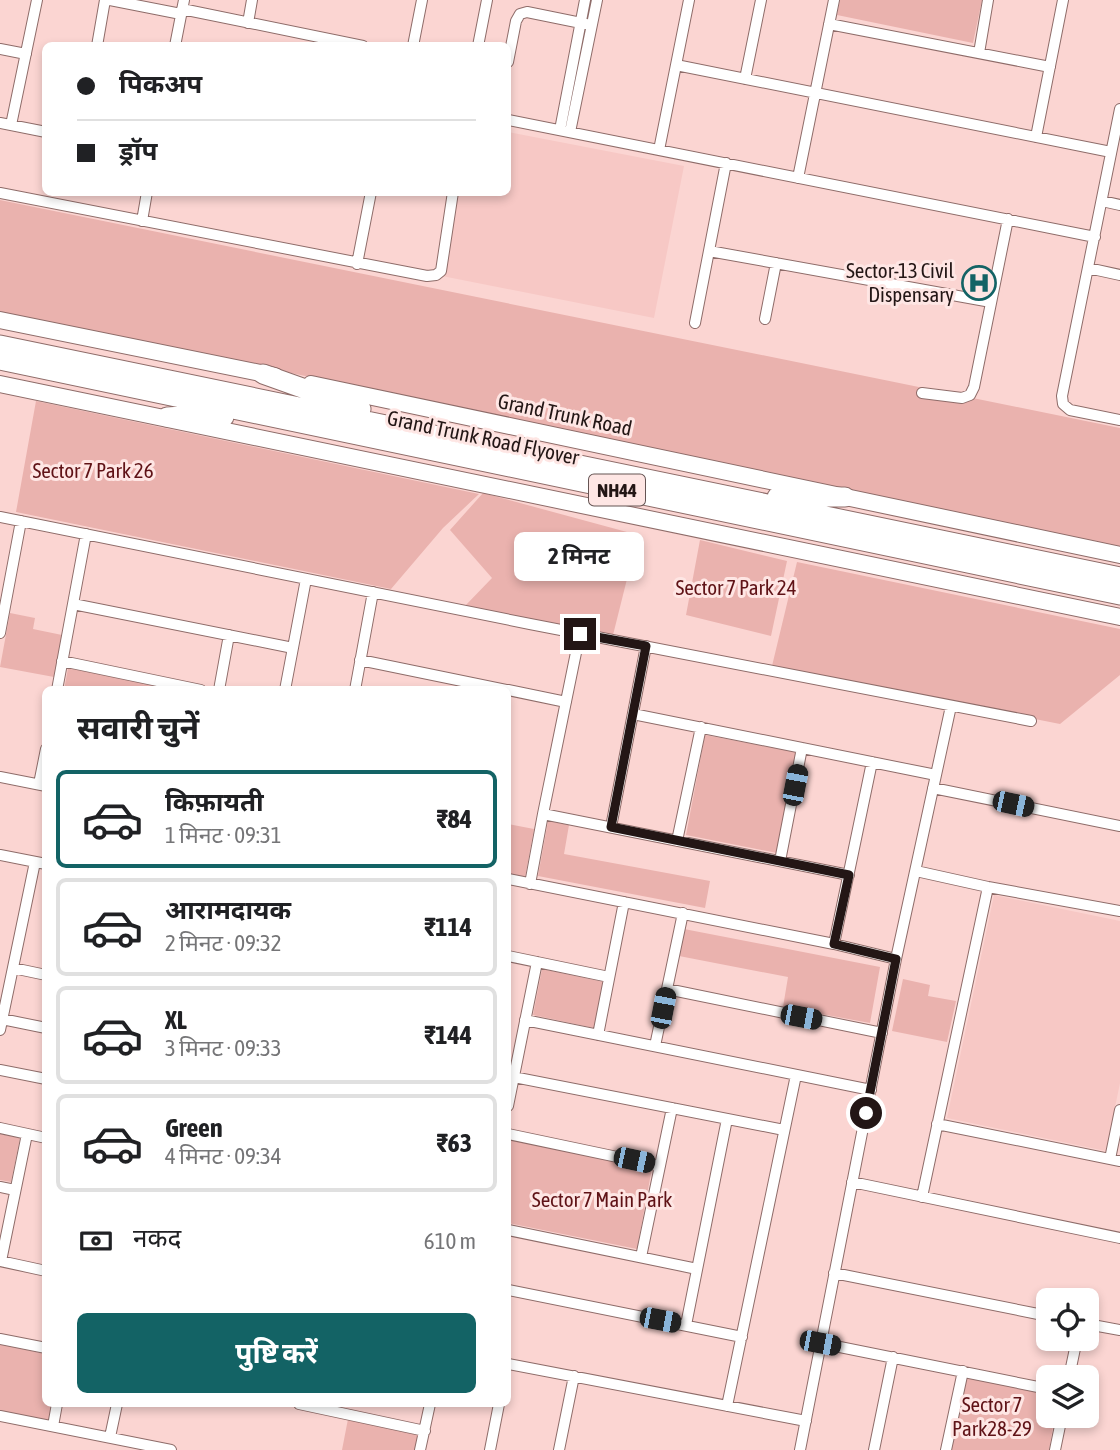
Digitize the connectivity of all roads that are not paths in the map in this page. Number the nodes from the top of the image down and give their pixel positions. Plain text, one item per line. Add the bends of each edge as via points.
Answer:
1 (37, 0) edge
2 (108, 0) edge
3 (252, 0) edge
4 (422, 0) edge
5 (487, 0) edge
6 (585, 0) edge
7 (597, 0) edge
8 (689, 0) edge
9 (761, 0) edge
10 (834, 0) edge
11 (988, 0) edge
12 (1063, 0) edge
13 (183, 8) edge
14 (248, 23) junction
15 (586, 24) junction
16 (829, 24) junction
17 (98, 42) edge
18 (176, 42) edge
19 (343, 42) edge
20 (414, 42) edge
21 (479, 42) edge
22 (511, 47) edge
23 (0, 49) edge
24 (979, 53) junction
25 (26, 54) junction
26 (676, 65) junction
27 (1050, 66) junction
28 (745, 79) junction
29 (815, 93) junction
30 (1120, 109) edge
31 (511, 121) edge
32 (6, 124) edge
33 (42, 131) edge
34 (565, 131) junction
35 (1036, 137) junction
36 (659, 150) junction
37 (1111, 152) junction
38 (726, 163) junction
39 (798, 177) junction
40 (0, 193) edge
41 (67, 196) edge
42 (146, 196) edge
43 (370, 196) edge
44 (452, 196) edge
45 (1102, 201) junction
46 (1120, 205) edge
47 (66, 206) junction
48 (1008, 219) junction
49 (142, 221) junction
50 (1095, 237) junction
51 (709, 251) junction
52 (776, 263) junction
53 (357, 264) junction
54 (1088, 268) junction
55 (1120, 275) edge
56 (991, 302) junction
57 (765, 319) dead end
58 (0, 320) edge
59 (695, 323) dead end
60 (0, 345) edge
61 (0, 360) edge
62 (263, 374) junction
63 (0, 384) edge
64 (922, 393) dead end
65 (167, 418) junction
66 (1120, 420) edge
67 (312, 425) junction
68 (401, 428) junction
69 (734, 496) junction
70 (845, 497) junction
71 (0, 517) edge
72 (21, 521) junction
73 (86, 534) junction
74 (924, 545) junction
75 (1120, 555) edge
76 (1120, 577) edge
77 (306, 579) junction
78 (373, 592) junction
79 (1120, 596) edge
80 (73, 604) junction
81 (1120, 617) edge
82 (1, 626) edge
83 (580, 634) junction
84 (229, 635) junction
85 (646, 646) junction
86 (293, 648) junction
87 (360, 660) junction
88 (62, 661) junction
89 (58, 686) edge
90 (182, 686) edge
91 (220, 686) edge
92 (286, 686) edge
93 (356, 686) edge
94 (487, 686) edge
95 (511, 691) edge
96 (566, 702) junction
97 (951, 706) junction
98 (633, 714) junction
99 (1031, 721) dead end
100 (701, 727) junction
101 (802, 748) junction
102 (872, 762) junction
103 (936, 775) junction
104 (0, 777) edge
105 (42, 785) edge
106 (933, 788) junction
107 (543, 814) junction
108 (1120, 826) edge
109 (611, 827) junction
110 (677, 841) junction
111 (0, 855) edge
112 (780, 861) junction
113 (40, 863) edge
114 (916, 871) junction
115 (849, 875) junction
116 (511, 880) edge
117 (530, 884) junction
118 (988, 887) junction
119 (624, 902) junction
120 (1120, 911) edge
121 (683, 913) junction
122 (834, 944) junction
123 (511, 957) edge
124 (896, 959) junction
125 (537, 962) junction
126 (13, 968) junction
127 (42, 974) edge
128 (609, 977) junction
129 (667, 989) junction
130 (525, 1020) junction
131 (1, 1025) edge
132 (42, 1028) edge
133 (882, 1033) junction
134 (598, 1035) junction
135 (655, 1046) junction
136 (0, 1070) edge
137 (796, 1075) junction
138 (511, 1076) edge
139 (42, 1078) edge
140 (871, 1090) junction
141 (672, 1108) junction
142 (1120, 1111) edge
143 (727, 1119) junction
144 (937, 1125) junction
145 (0, 1128) edge
146 (784, 1130) junction
147 (27, 1134) junction
148 (511, 1135) edge
149 (42, 1137) edge
150 (1115, 1160) edge
151 (660, 1166) junction
152 (852, 1182) junction
153 (0, 1186) edge
154 (15, 1190) junction
155 (922, 1197) junction
156 (511, 1231) edge
157 (1120, 1238) edge
158 (641, 1257) junction
159 (1, 1261) edge
160 (697, 1269) junction
161 (42, 1270) edge
162 (834, 1273) junction
163 (511, 1291) edge
164 (1036, 1314) edge
165 (686, 1325) junction
166 (1099, 1327) edge
167 (1120, 1331) edge
168 (742, 1337) junction
169 (0, 1339) edge
170 (820, 1343) junction
171 (42, 1347) edge
172 (893, 1357) junction
173 (511, 1365) edge
174 (963, 1371) junction
175 (574, 1376) junction
176 (1036, 1386) edge
177 (727, 1406) junction
178 (56, 1407) edge
179 (116, 1407) edge
180 (313, 1407) edge
181 (429, 1407) edge
182 (498, 1407) edge
183 (0, 1416) edge
184 (806, 1420) junction
185 (53, 1426) junction
186 (1060, 1428) edge
187 (425, 1431) junction
188 (110, 1437) junction
189 (171, 1450) edge
190 (420, 1450) edge
191 (490, 1450) edge
192 (560, 1450) edge
193 (800, 1450) edge
194 (874, 1450) edge
195 (946, 1450) edge
196 (1055, 1450) edge

1 - 25 street
2 - 13 street
2 - 17 street
3 - 14 street
4 - 20 street
5 - 21 street
6 - 15 street
7 - 15 street
8 - 26 street
9 - 28 street
10 - 16 street
11 - 24 street
12 - 27 street
13 - 14 street
13 - 18 street
14 - 19 street
15 - 22 street via 520,14
15 - 34 street
16 - 24 street
16 - 29 street
23 - 25 street
24 - 27 street
25 - 32 street
26 - 28 street
26 - 36 street
27 - 35 street
28 - 29 street
29 - 35 street
29 - 39 street
30 - 37 street
31 - 34 street
32 - 33 street
34 - 36 street
35 - 37 street
36 - 38 street
37 - 45 street
38 - 39 street
38 - 51 street
39 - 48 street
40 - 47 street
41 - 47 street
42 - 49 street
43 - 53 street
44 - 53 street via 441,271 436,275
45 - 46 street
45 - 50 street
47 - 49 street
48 - 50 street
48 - 56 street
49 - 53 street
50 - 54 street
51 - 52 street
51 - 59 street
52 - 56 street
52 - 57 street
54 - 55 street
54 - 66 street via 1063,404 1070,410
56 - 64 street via 970,395
58 - 62 main road, Grand Trunk Road
60 - 68 highway, Grand Trunk Road Flyover / NH44
61 - 67 highway, Grand Trunk Road Flyover / NH44
62 - 68 highway via 383,417
62 - 70 main road, Grand Trunk Road
63 - 65 main road
65 - 67 highway via 213,416
65 - 81 main road
67 - 74 highway, Grand Trunk Road Flyover / NH44
68 - 69 highway, NH44
69 - 70 highway
69 - 74 highway, Grand Trunk Road Flyover / NH44
70 - 75 main road, Grand Trunk Road
71 - 72 street
72 - 73 street
72 - 82 street
73 - 77 street
73 - 80 street
74 - 76 highway, Grand Trunk Road Flyover / NH44
74 - 79 highway, Grand Trunk Road Flyover / NH44
77 - 78 street
77 - 86 street
78 - 83 street
78 - 87 street
80 - 84 street
80 - 88 street
83 - 85 street
83 - 96 street
84 - 86 street
84 - 91 street
85 - 97 street
85 - 98 street
86 - 92 street
87 - 93 street
87 - 94 street
88 - 89 street
88 - 90 street
95 - 96 street
96 - 107 street
97 - 99 street
97 - 103 street
98 - 100 street
98 - 109 street
100 - 101 street
100 - 110 street
101 - 102 street
101 - 112 street
102 - 103 street
102 - 115 street
103 - 106 street
104 - 105 street
106 - 108 street
106 - 114 street
107 - 109 street
107 - 117 street
109 - 110 street
110 - 112 street
111 - 113 street
112 - 115 street
113 - 126 street
114 - 118 street
114 - 124 street
115 - 122 street
116 - 117 street
117 - 119 street
118 - 120 street
118 - 144 street
119 - 121 street
119 - 128 street
121 - 122 street
121 - 129 street
122 - 124 street
123 - 125 street
124 - 133 street
125 - 128 street
125 - 130 street
126 - 127 street
126 - 131 street
128 - 134 street
129 - 133 street
129 - 135 street
130 - 134 street
130 - 138 street
131 - 132 street
133 - 140 street
134 - 135 street
135 - 137 street
136 - 139 street
137 - 140 street
137 - 146 street
138 - 141 street
140 - 152 street
141 - 143 street
141 - 151 street
142 - 150 street
143 - 146 street
143 - 160 street
144 - 150 street
144 - 155 street
145 - 147 street
146 - 168 street
147 - 149 street
147 - 154 street
148 - 151 street
151 - 158 street
152 - 155 street
152 - 162 street
153 - 154 street
154 - 159 street
155 - 157 street
156 - 158 street
158 - 160 street
159 - 161 street
160 - 165 street
162 - 164 street
162 - 170 street
163 - 165 street
165 - 168 street
166 - 167 street
168 - 177 street
169 - 171 street
170 - 172 street
170 - 184 street
172 - 174 street
172 - 194 street
173 - 175 street
174 - 176 street
174 - 195 street
175 - 177 street
175 - 192 street
177 - 184 street
178 - 185 street
179 - 188 street
180 - 187 street
181 - 187 street
182 - 191 street
183 - 185 street
184 - 193 street
185 - 188 street
186 - 196 street
187 - 190 street
188 - 189 street

